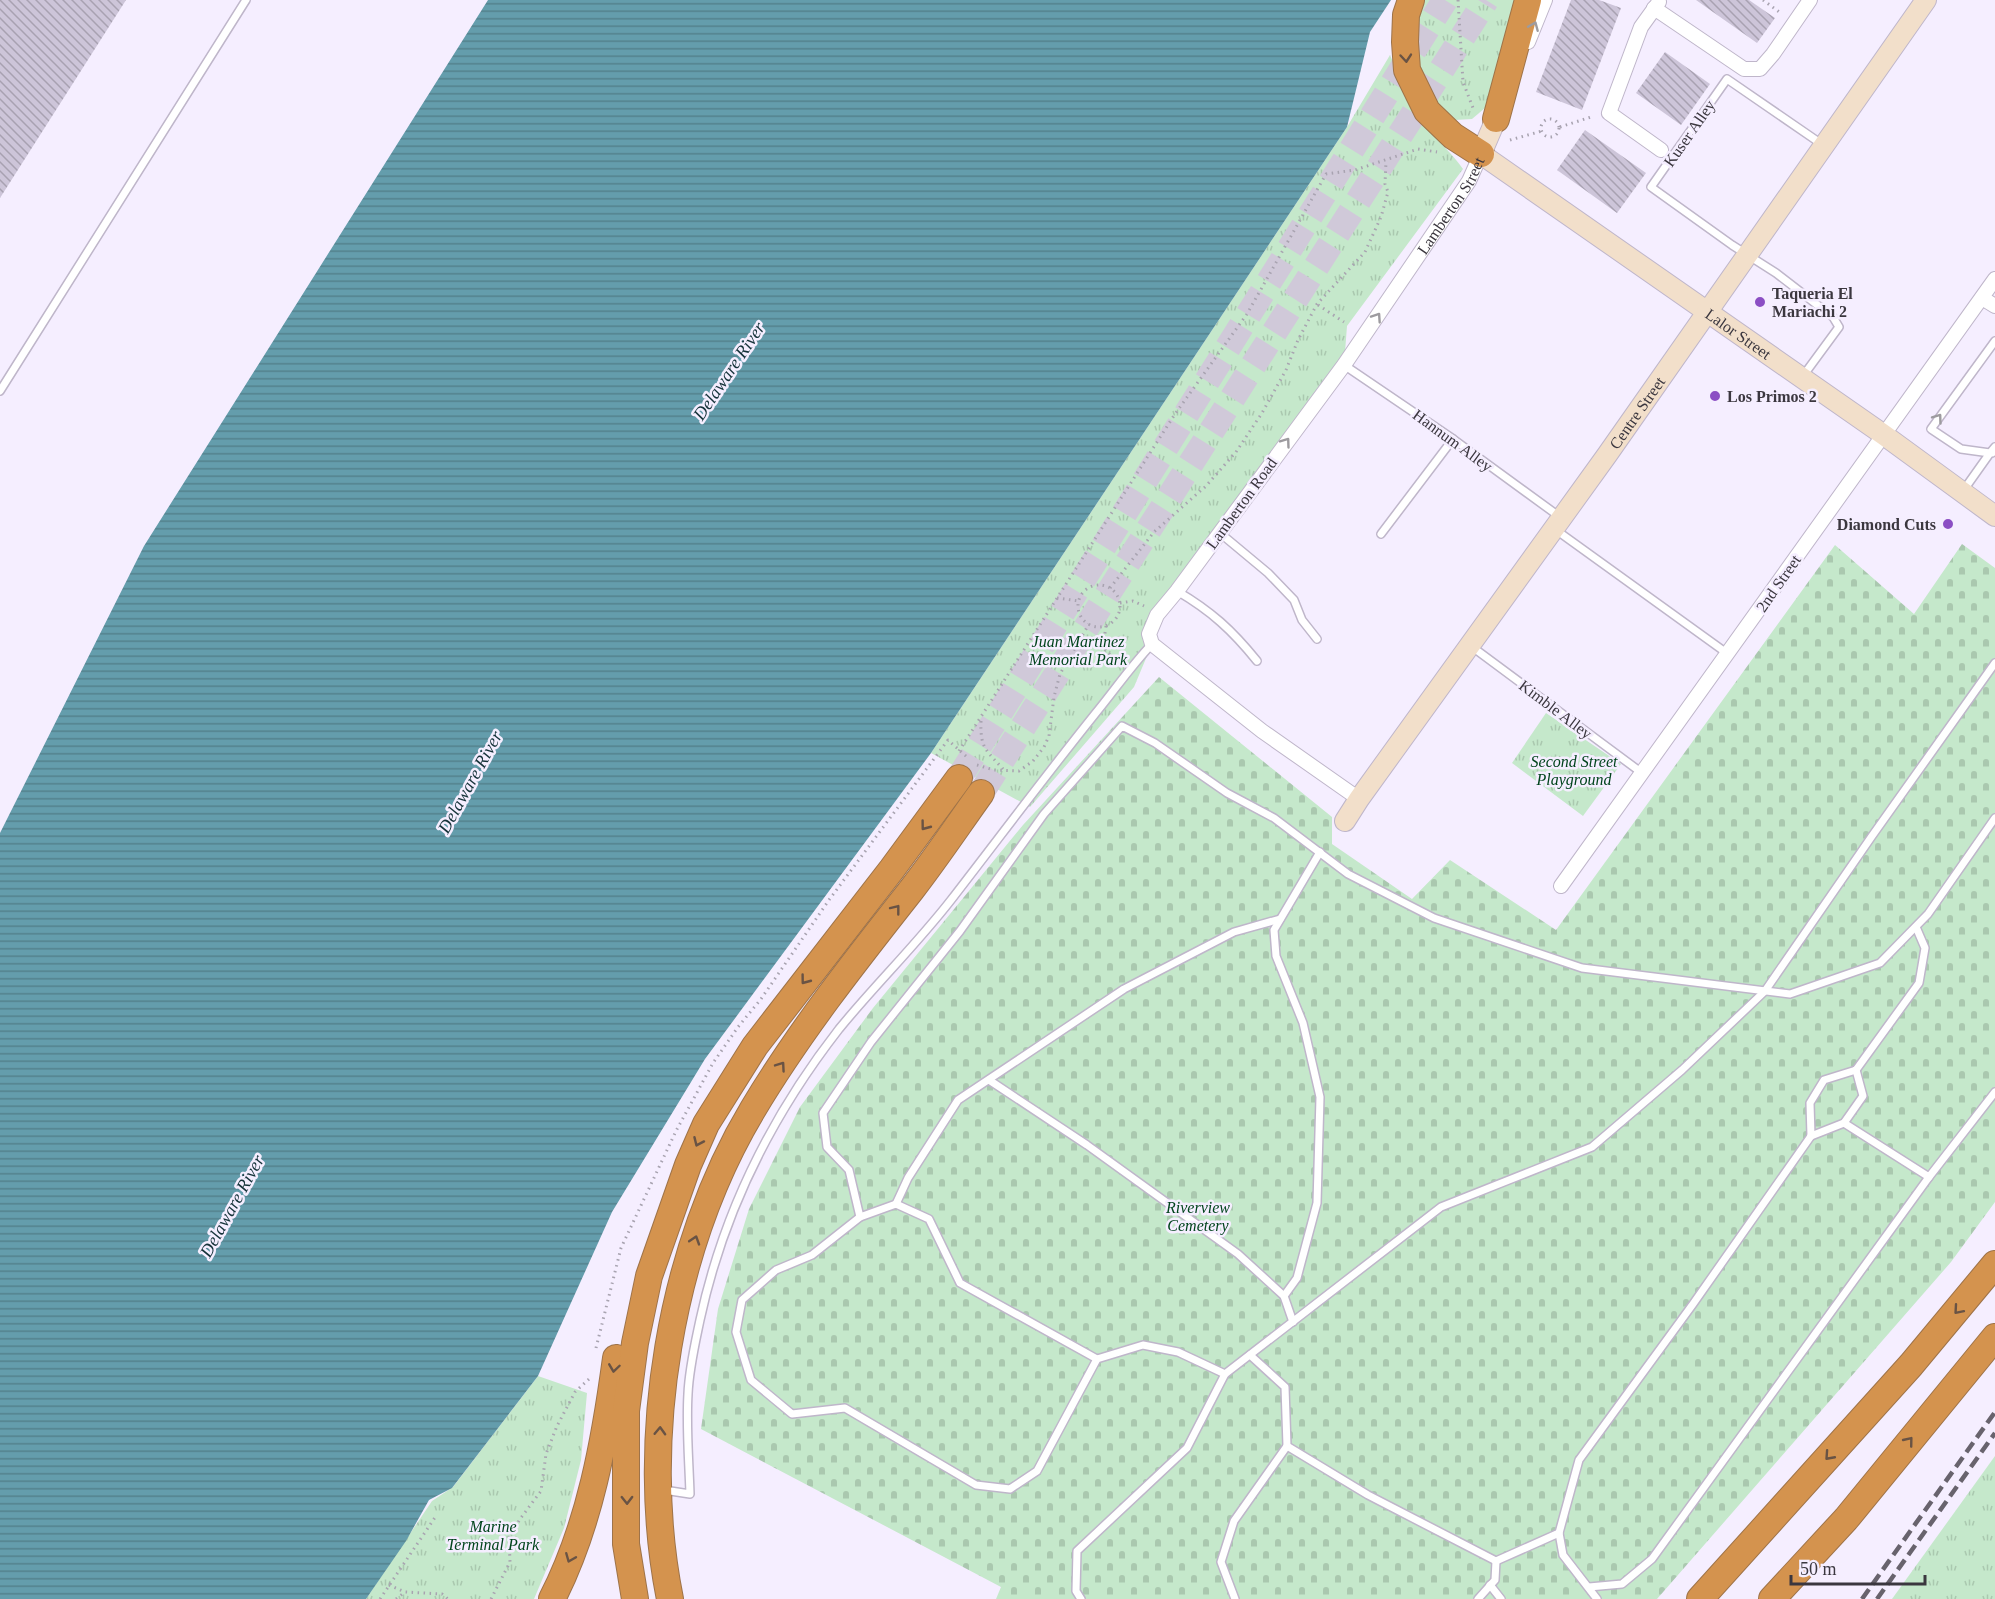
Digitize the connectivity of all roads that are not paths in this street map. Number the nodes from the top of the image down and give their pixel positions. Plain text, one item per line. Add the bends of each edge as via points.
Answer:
1 (246, 0) edge
2 (1411, 0) edge
3 (1528, 0) edge
4 (1545, 0) edge
5 (1810, 0) edge
6 (1926, 0) edge
7 (1657, 4) edge
8 (1484, 114) junction
9 (1825, 147) junction
10 (1661, 150) dead end
11 (1481, 154) junction
12 (1747, 255) junction
13 (1995, 279) edge
14 (1982, 298) junction
15 (1995, 306) edge
16 (1708, 313) junction
17 (1995, 341) edge
18 (1344, 365) junction
19 (1801, 379) junction
20 (0, 391) edge
21 (1884, 435) junction
22 (1453, 439) junction
23 (1994, 451) edge
24 (1962, 492) junction
25 (1995, 516) edge
26 (1557, 523) junction
27 (1220, 533) junction
28 (1381, 534) dead end
29 (1177, 591) junction
30 (1317, 639) dead end
31 (1469, 645) junction
32 (1149, 647) junction
33 (1728, 654) junction
34 (1257, 661) dead end
35 (1995, 663) edge
36 (968, 767) tunnel mouth
37 (1642, 773) junction
38 (981, 793) tunnel mouth
39 (1359, 799) junction
40 (1995, 818) edge
41 (1346, 821) dead end
42 (1320, 852) junction
43 (1561, 886) dead end
44 (1280, 919) junction
45 (1916, 927) junction
46 (1765, 991) junction
47 (1856, 1070) junction
48 (989, 1080) junction
49 (1995, 1092) edge
50 (1845, 1123) junction
51 (1811, 1136) junction
52 (1929, 1177) junction
53 (897, 1204) junction
54 (860, 1217) junction
55 (1995, 1264) edge
56 (650, 1276) junction
57 (1284, 1296) junction
58 (1293, 1322) junction
59 (1995, 1337) edge
60 (1250, 1355) junction
61 (1097, 1359) junction
62 (1225, 1374) junction
63 (1287, 1446) junction
64 (659, 1489) junction
65 (1846, 1519) junction
66 (1559, 1533) junction
67 (1496, 1562) junction
68 (1490, 1585) junction
69 (1589, 1587) junction
70 (552, 1599) edge
71 (635, 1599) edge
72 (670, 1599) edge
73 (1081, 1599) edge
74 (1235, 1599) edge
75 (1478, 1599) edge
76 (1501, 1599) edge
77 (1597, 1599) edge
78 (1701, 1599) edge
79 (1772, 1599) edge
80 (1790, 1599) edge

1 - 20 lane
2 -> 11 highway via 1406,15 1407,70 1427,111 1453,136
3 - 8 highway
8 -> 4 street, Lamberton Street
5 - 7 street via 1760,69 1744,69
6 - 9 street, Centre Street
7 - 10 street via 1641,27 1609,113
8 - 11 street, Lamberton Street
9 - 12 street, Centre Street
9 - 12 lane, Kuser Alley via 1727,79 1651,187
11 - 16 street, Lalor Street
18 -> 11 street, Lamberton Street via 1469,181
12 - 16 street, Centre Street
12 - 19 lane via 1833,317 1839,327
13 - 14 street, 2nd Street
14 - 15 street
14 - 21 street, 2nd Street
16 - 19 street, Lalor Street
16 - 26 street, Centre Street
23 -> 17 lane via 1961,449 1930,429
18 - 22 lane, Hannum Alley
27 -> 18 street, Lamberton Road
19 - 21 street, Lalor Street
21 - 24 street, Lalor Street
21 - 33 street, 2nd Street
22 - 26 lane, Hannum Alley
22 - 28 lane
23 - 24 lane
24 - 25 street, Lalor Street
26 - 31 street, Centre Street
26 - 33 lane, Hannum Alley
27 - 29 street, Lamberton Road
27 - 30 lane via 1294,600 1302,620
29 - 32 street, Lamberton Road via 1157,615 1149,634
29 - 34 lane via 1226,625
31 - 37 lane, Kimble Alley
31 - 39 street, Centre Street
32 - 39 street
32 - 64 lane via 938,917 841,1027 786,1103 726,1228 703,1306 688,1394 690,1494
33 - 37 street, 2nd Street
35 - 46 lane
36 -> 56 highway via 755,1046 725,1092 688,1165
37 - 43 street, 2nd Street
64 -> 38 highway via 667,1347 683,1278 711,1194 768,1085 842,978
39 - 41 street, Centre Street
40 - 45 lane
42 - 44 lane
42 - 46 lane via 1348,874 1434,918 1582,968
42 - 54 lane via 1275,818 1227,793 1155,743 1122,726 1044,814 960,931 871,1042 823,1113 827,1147 849,1170
44 - 48 lane via 1234,932 1124,989
44 - 57 lane via 1274,930 1276,956 1303,1023 1320,1097 1317,1203 1297,1278
45 - 46 lane via 1880,963 1790,994
45 - 47 lane via 1925,948 1918,983
46 - 58 lane via 1682,1070 1592,1147 1441,1207
47 - 50 lane via 1863,1096
47 - 51 lane via 1824,1080 1810,1103
48 - 53 lane via 958,1100 908,1178
48 - 57 lane via 1238,1254
49 - 52 lane
50 - 51 lane
50 - 52 lane
51 - 66 lane via 1578,1460
52 - 69 lane via 1652,1560 1622,1584
53 - 54 lane
53 - 61 lane via 929,1219 960,1283
54 - 61 lane via 812,1254 776,1270 742,1300 736,1332 751,1380 792,1414 845,1408 976,1485 1010,1489 1037,1471
55 -> 78 highway via 1911,1365
56 -> 70 highway via 618,1338 589,1503
56 -> 71 highway via 635,1343 626,1411 626,1544
57 - 58 lane
58 - 60 lane
65 -> 59 highway
60 - 62 lane
60 - 63 lane via 1285,1387
61 - 62 lane via 1143,1345 1178,1352
62 - 73 lane via 1187,1448 1077,1551 1076,1591
63 - 67 lane via 1368,1495
63 - 74 lane via 1234,1521 1221,1562
64 - 72 highway
65 - 79 highway
65 - 80 street
66 - 67 lane
66 - 69 lane via 1563,1555
67 - 68 lane via 1495,1580
68 - 75 lane
68 - 76 lane
69 - 77 lane

